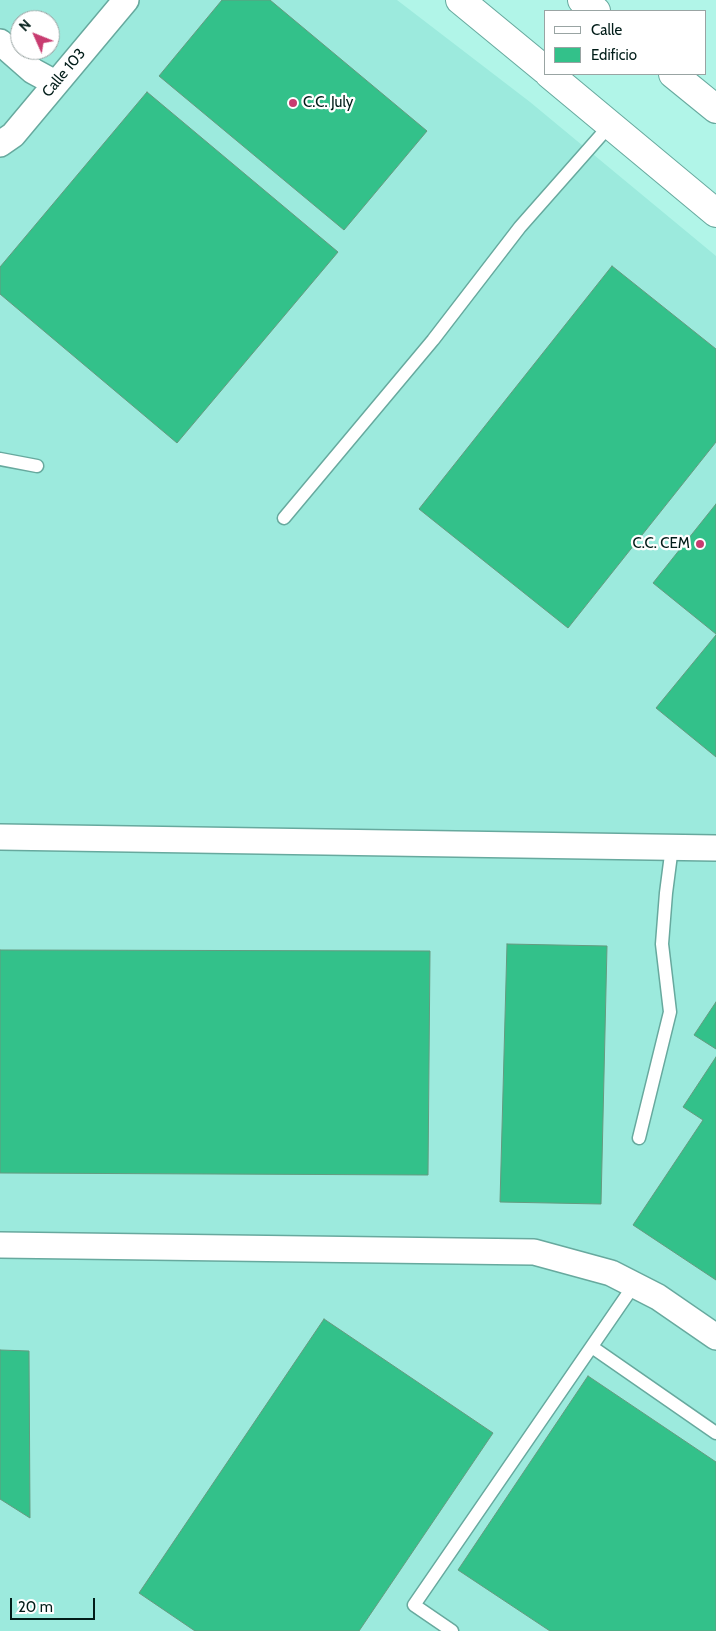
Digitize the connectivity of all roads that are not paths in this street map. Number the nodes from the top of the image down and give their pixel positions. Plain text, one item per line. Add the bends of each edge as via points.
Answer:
1 (126, 0) edge
2 (460, 0) edge
3 (582, 0) edge
4 (595, 10) edge
5 (0, 42) edge
6 (544, 69) edge
7 (550, 75) edge
8 (674, 75) edge
9 (56, 83) junction
10 (716, 109) edge
11 (610, 125) junction
12 (0, 144) edge
13 (716, 213) edge
14 (0, 459) edge
15 (37, 466) dead end
16 (284, 518) dead end
17 (0, 837) edge
18 (672, 847) junction
19 (716, 848) edge
20 (639, 1138) dead end
21 (0, 1245) edge
22 (634, 1285) junction
23 (716, 1337) edge
24 (592, 1347) junction
25 (716, 1433) edge
26 (452, 1631) edge

1 - 9 street, Calle 103
2 - 6 main road
3 - 4 main road
5 - 9 street via 33,71
7 - 11 main road
8 - 10 main road
9 - 12 street, Calle 103 via 12,135
11 - 13 main road
11 - 16 lane via 520,227 433,340
14 - 15 lane
17 - 18 street
18 - 19 street
18 - 20 lane via 662,944 670,1012
21 - 22 street via 534,1252 611,1273
22 - 23 street via 658,1297
22 - 24 lane
24 - 25 lane
24 - 26 lane via 414,1605

